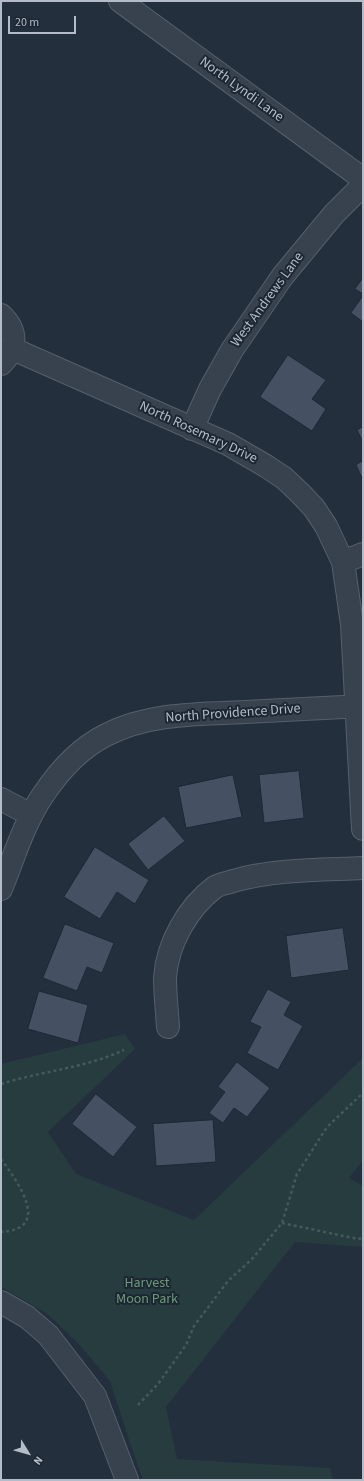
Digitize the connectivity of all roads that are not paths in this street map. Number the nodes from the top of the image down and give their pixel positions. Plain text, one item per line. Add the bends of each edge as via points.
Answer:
1 (120, 1) edge
2 (363, 179) edge
3 (363, 185) edge
4 (1, 315) edge
5 (7, 356) edge
6 (192, 429) junction
7 (353, 558) edge
8 (359, 706) edge
9 (1, 799) edge
10 (31, 814) junction
11 (363, 829) edge
12 (363, 868) edge
13 (1, 889) edge
14 (168, 1027) dead end
15 (1, 1302) edge
16 (127, 1480) edge

1 - 2 street, North Lyndi Lane
3 - 6 street, West Andrews Lane via 334,214 282,277 232,350 210,389
4 - 5 street, North Rosemary Drive via 12,329 14,339
5 - 6 street, North Rosemary Drive
6 - 7 street, North Rosemary Drive via 228,444 284,478 314,508
7 - 8 street, North Rosemary Drive via 352,624
8 - 10 street, North Providence Drive via 194,714 162,717 131,725 106,735 70,761
8 - 11 street, North Rosemary Drive
9 - 10 street
10 - 13 street, North Providence Drive
12 - 14 street via 279,872 216,886 183,922 171,950 166,978
15 - 16 street via 27,1317 48,1334 94,1396

